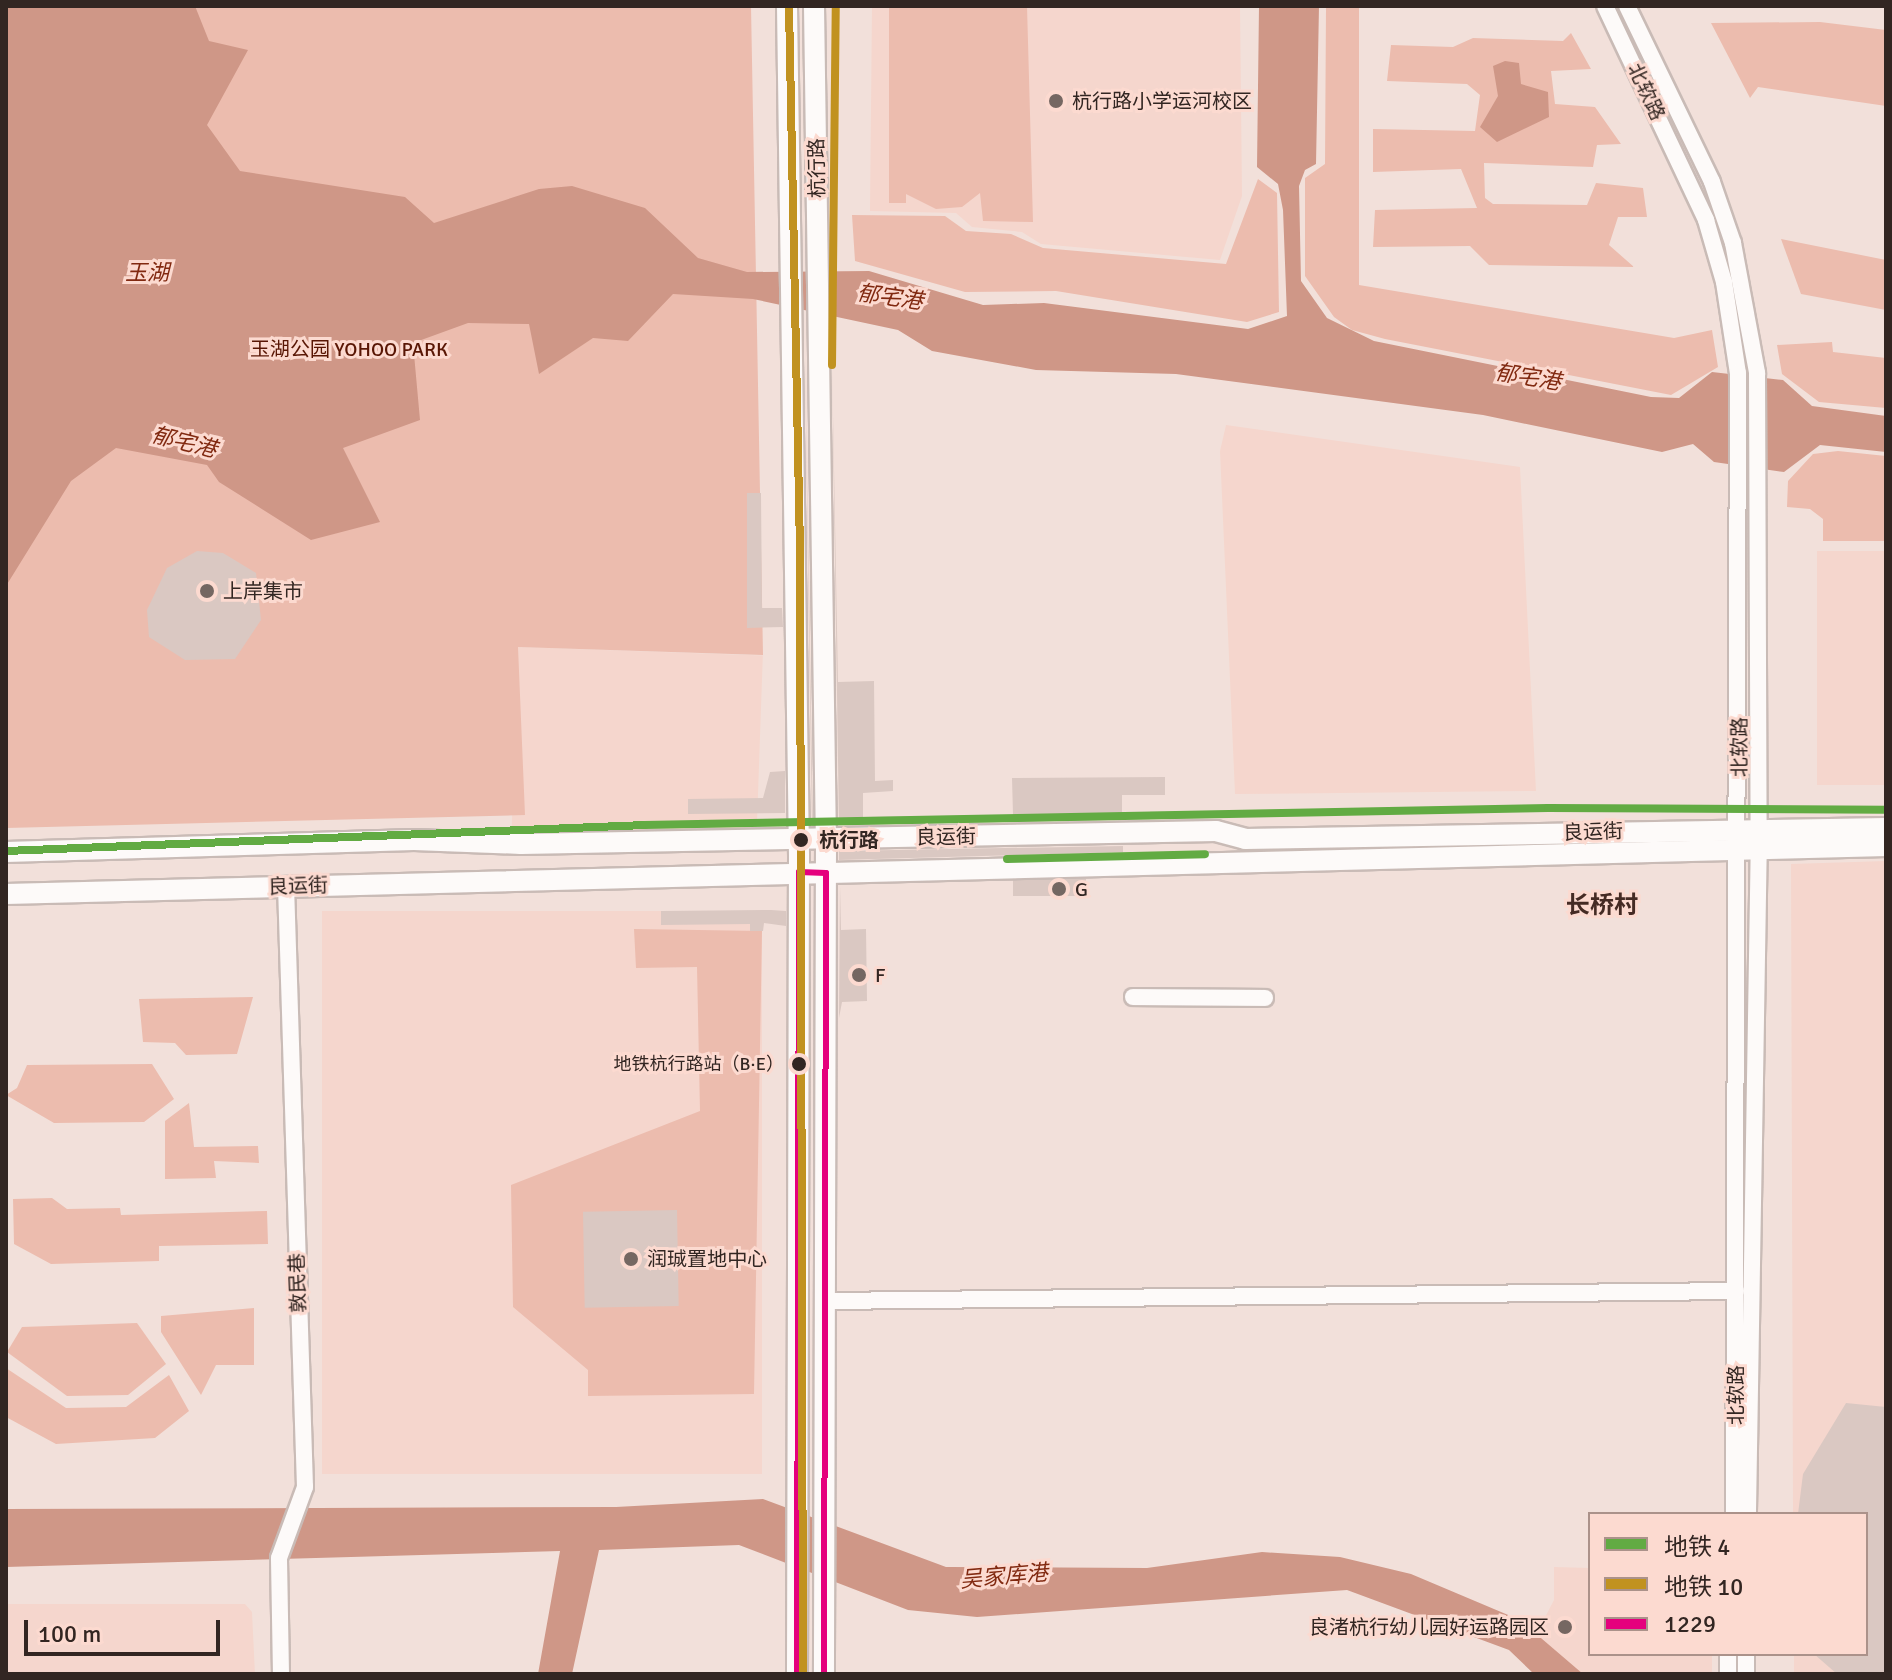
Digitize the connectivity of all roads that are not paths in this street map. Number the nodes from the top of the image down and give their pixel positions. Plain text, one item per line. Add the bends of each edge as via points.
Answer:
1 (787, 6) edge
2 (814, 6) edge
3 (1605, 6) edge
4 (1627, 6) edge
5 (1750, 471) junction
6 (1886, 828) edge
7 (1749, 830) junction
8 (799, 840) junction
9 (826, 840) junction
10 (1886, 846) edge
11 (6, 852) edge
12 (1749, 852) junction
13 (799, 872) junction
14 (826, 873) junction
15 (286, 887) junction
16 (6, 894) edge
17 (1133, 997) dead end
18 (1265, 998) dead end
19 (1736, 1291) junction
20 (826, 1301) junction
21 (1734, 1512) edge
22 (1748, 1512) edge
23 (281, 1674) edge
24 (797, 1674) edge
25 (824, 1674) edge

1 - 8 main road, 杭行路
2 - 9 main road, 杭行路
3 - 5 street, 北软路 via 1706,220 1738,373
4 - 5 street, 北软路 via 1712,182 1733,243 1757,373
5 - 7 street, 北软路
6 - 7 main road, 良运街
7 - 9 main road, 良运街
7 - 12 street, 北软路
8 - 9 main road, 良运街
8 - 11 main road, 良运街 via 414,840
8 - 13 main road, 杭行路
9 - 14 main road, 杭行路
10 - 12 main road, 良运街
12 - 14 main road, 良运街
12 - 19 street, 北软路
12 - 22 street, 北软路
13 - 14 main road, 良运街
13 - 15 main road, 良运街
13 - 24 main road, 杭行路
14 - 20 main road, 杭行路
15 - 16 main road, 良运街
15 - 23 street, 敦民巷 via 301,1502 279,1558
17 - 18 street
19 - 20 street
19 - 21 street, 北软路
20 - 25 main road, 杭行路

